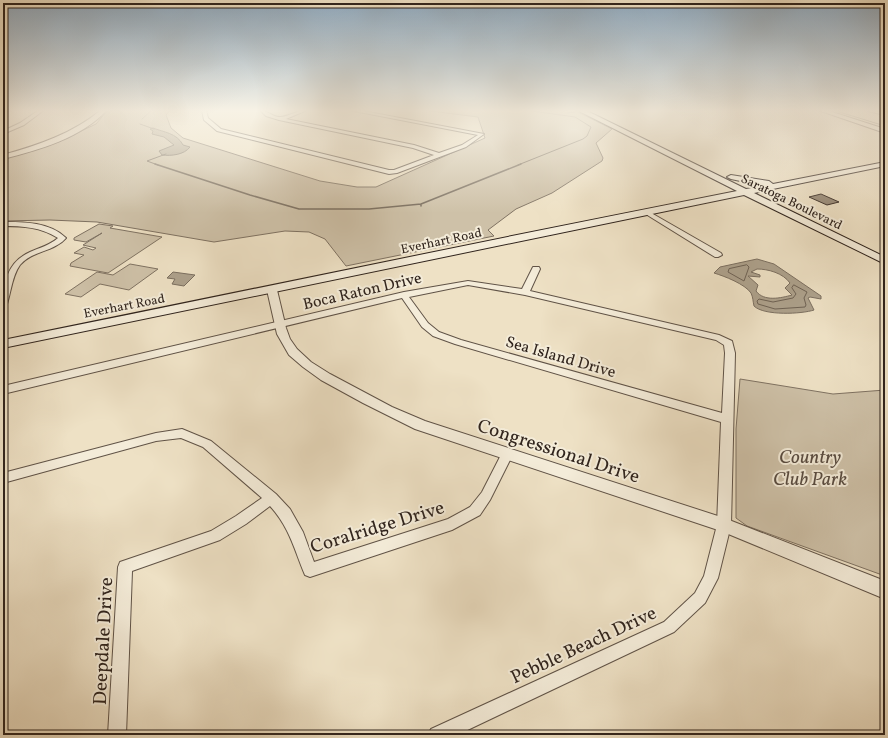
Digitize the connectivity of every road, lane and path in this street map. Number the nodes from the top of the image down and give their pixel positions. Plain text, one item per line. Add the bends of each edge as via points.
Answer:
1 (45, 144) edge
2 (277, 144) edge
3 (402, 144) edge
4 (466, 144) edge
5 (651, 144) edge
6 (663, 144) edge
7 (439, 155) junction
8 (3, 157) edge
9 (885, 164) edge
10 (731, 177) junction
11 (720, 179) junction
12 (795, 183) junction
13 (758, 190) junction
14 (746, 192) junction
15 (716, 198) junction
16 (782, 202) junction
17 (646, 212) junction
18 (3, 224) edge
19 (885, 252) edge
20 (718, 254) dead end
21 (885, 261) edge
22 (536, 269) dead end
23 (272, 290) junction
24 (525, 292) junction
25 (404, 295) junction
26 (3, 304) edge
27 (280, 324) junction
28 (729, 343) joint
29 (3, 344) edge
30 (3, 390) edge
31 (726, 419) junction
32 (507, 454) junction
33 (3, 478) edge
34 (271, 498) junction
35 (724, 525) junction
36 (885, 590) edge
37 (117, 735) edge
38 (437, 735) edge

1 - 8 street
2 - 7 street via 388,172 395,172
3 - 7 street
4 - 7 street
5 - 11 main road, Saratoga Boulevard
6 - 10 main road, Saratoga Boulevard
9 - 12 main road, Everhart Road
10 - 12 main road via 757,183
10 - 13 main road, Saratoga Boulevard
11 - 14 main road, Saratoga Boulevard
11 - 15 main road via 725,189 724,193
12 - 13 main road, Everhart Road
12 - 16 main road via 780,192
13 - 14 main road, Everhart Road
13 - 16 main road, Saratoga Boulevard
14 - 15 main road, Everhart Road
14 - 16 main road, Saratoga Boulevard
15 - 16 main road
15 - 17 main road, Everhart Road
16 - 19 main road, Saratoga Boulevard
16 - 21 main road, Saratoga Boulevard
17 - 20 street
17 - 23 main road, Everhart Road
18 - 26 street via 30,224 51,230 62,238 58,243 24,258 15,266
22 - 24 street
23 - 27 street, Congressional Drive
23 - 29 main road, Everhart Road
24 - 25 street, Boca Raton Drive via 468,283
24 - 28 street, Boca Raton Drive via 719,338
25 - 27 street, Boca Raton Drive
25 - 31 street, Sea Island Drive via 425,325 436,334
27 - 30 street, Boca Raton Drive
27 - 32 street, Congressional Drive via 285,341 296,356 314,370 382,408 420,425
28 - 31 street, Pebble Beach Drive
31 - 35 street, Pebble Beach Drive
32 - 34 street, Coralridge Drive via 486,496 475,511 452,524 310,570 298,536 285,513
32 - 35 street, Congressional Drive
33 - 34 street, Coralridge Drive via 156,437 182,433 207,444
34 - 37 street, Deepdale Drive via 215,536 125,567
35 - 36 street, Congressional Drive
35 - 38 street, Pebble Beach Drive via 711,578 700,598 668,627

